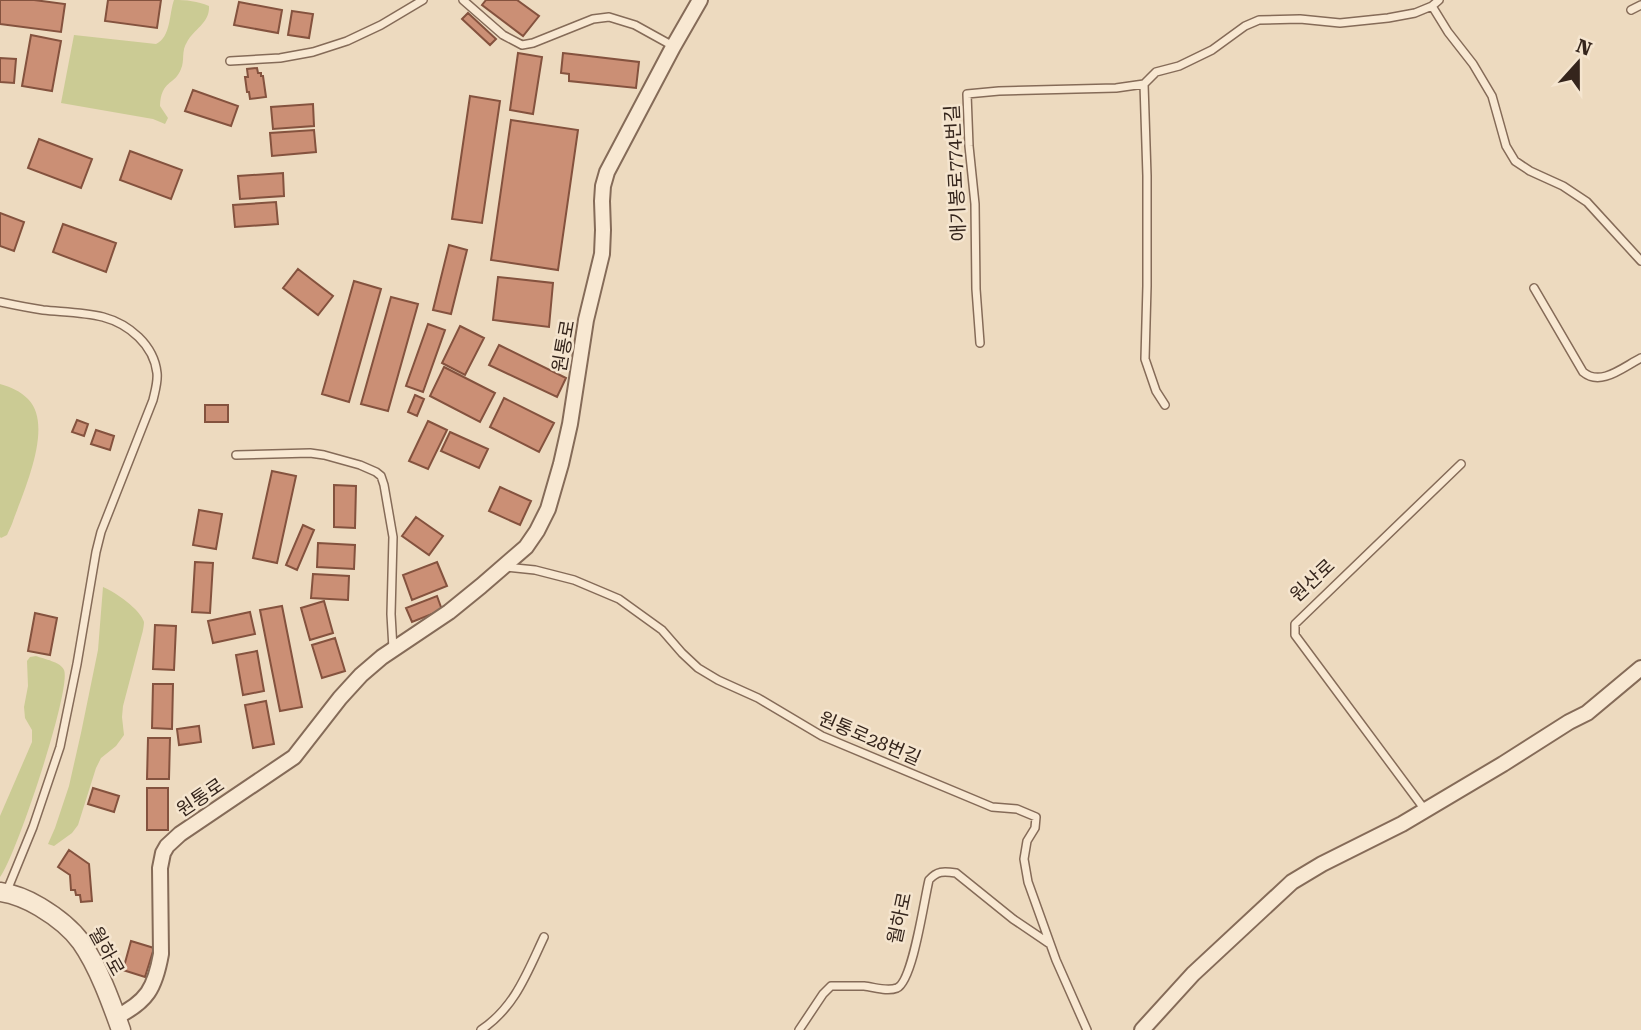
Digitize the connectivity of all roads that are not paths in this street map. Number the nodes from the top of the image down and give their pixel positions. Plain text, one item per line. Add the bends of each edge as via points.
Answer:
1 (423, 0) edge
2 (463, 0) edge
3 (700, 0) edge
4 (1439, 0) edge
5 (1641, 5) edge
6 (1432, 6) junction
7 (1631, 10) dead end
8 (673, 47) junction
9 (230, 61) dead end
10 (1144, 84) junction
11 (1641, 261) edge
12 (1534, 288) dead end
13 (0, 302) edge
14 (980, 343) dead end
15 (1641, 358) edge
16 (1165, 405) dead end
17 (236, 455) dead end
18 (1461, 464) dead end
19 (504, 567) junction
20 (393, 650) junction
21 (1641, 668) edge
22 (1425, 810) junction
23 (3, 892) edge
24 (544, 937) dead end
25 (1050, 945) junction
26 (119, 1024) edge
27 (481, 1030) edge
28 (799, 1030) edge
29 (1087, 1030) edge
30 (1142, 1030) edge

1 - 9 lane via 381,25 313,52
2 - 8 lane via 503,35 522,45 609,17 635,25
3 - 8 street, 원통로
4 - 6 lane, 애기봉로774번길
5 - 7 lane
6 - 10 lane, 애기봉로774번길 via 1388,18 1340,23 1259,20 1212,50 1156,72
6 - 11 lane via 1492,96 1506,146 1515,160 1587,202
8 - 19 street, 원통로 via 607,172 602,254 561,464 537,531
10 - 14 lane, 애기봉로774번길 via 967,94
10 - 16 lane via 1145,359
12 - 15 lane via 1590,378 1602,378
13 - 23 lane via 115,321 148,347 157,372 153,400 96,552 60,747 33,827
17 - 20 lane via 324,455 381,476 393,537
18 - 22 lane, 원산로 via 1294,624 1295,635
19 - 20 street, 원통로
19 - 25 lane, 원통로28번길 via 574,580 619,599 662,630 698,668 822,736 992,807 1017,809 1035,817 1024,859
20 - 26 street, 원통로 via 361,675 294,757 167,846 160,868 159,966 145,998
21 - 22 street via 1587,713
22 - 30 street via 1292,883 1193,974
23 - 26 street, 월하로 via 48,912 74,933
24 - 27 lane via 509,1003
25 - 28 lane, 월하로 via 956,873 936,873 929,880 915,950 903,983 886,990 831,986
25 - 29 lane, 원통로28번길

